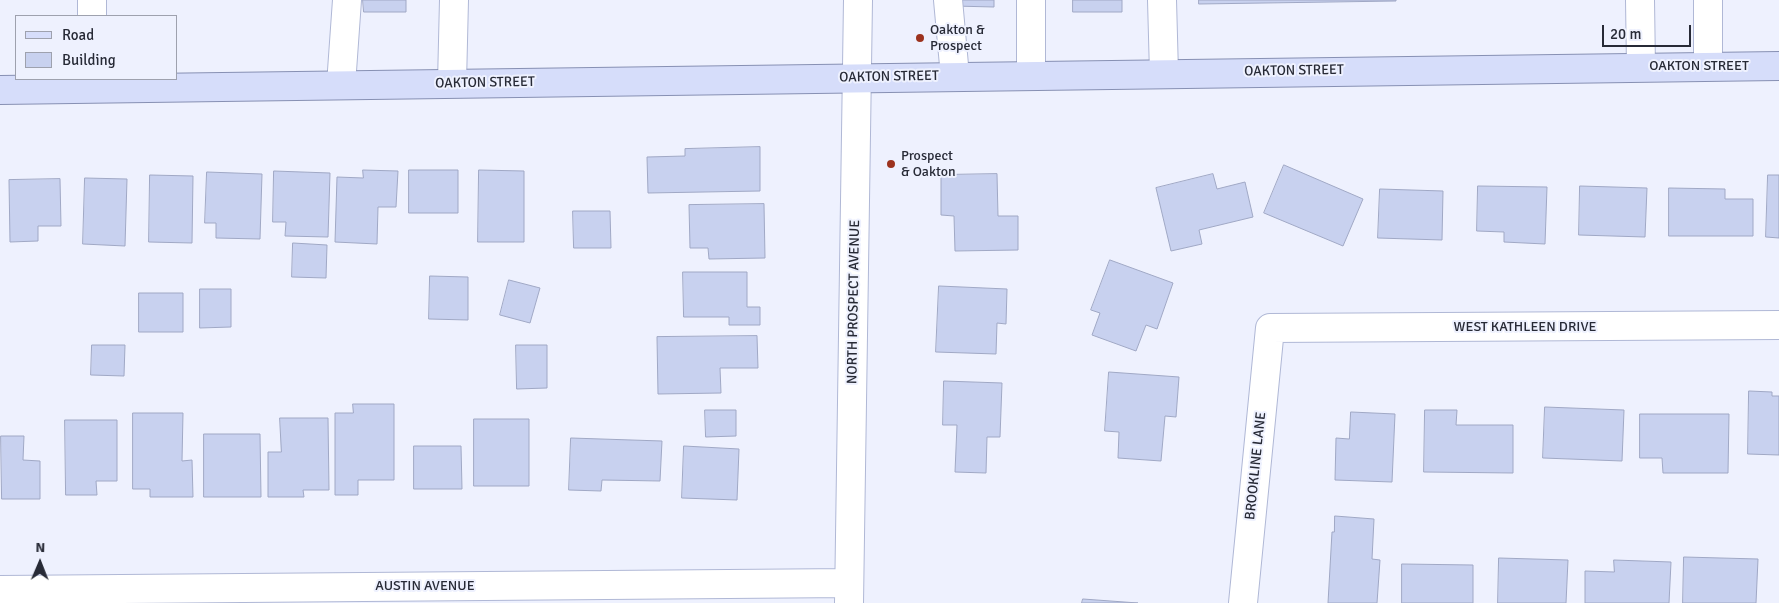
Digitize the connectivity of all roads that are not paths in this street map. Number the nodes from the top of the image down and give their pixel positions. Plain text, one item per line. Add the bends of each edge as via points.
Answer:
1 (92, 0) edge
2 (346, 0) edge
3 (454, 0) edge
4 (858, 0) edge
5 (948, 0) edge
6 (1032, 0) edge
7 (1162, 0) edge
8 (1640, 0) edge
9 (1708, 0) edge
10 (92, 15) edge
11 (1708, 66) junction
12 (1779, 66) edge
13 (1641, 67) junction
14 (1164, 73) junction
15 (1031, 75) junction
16 (954, 76) junction
17 (858, 78) junction
18 (452, 83) junction
19 (91, 84) edge
20 (341, 86) junction
21 (0, 90) edge
22 (1779, 325) edge
23 (1270, 328) joint
24 (0, 590) edge
25 (849, 593) edge
26 (1243, 603) edge

1 - 10 street
2 - 20 street
3 - 18 street
4 - 17 street, NORTH PROSPECT AVENUE
5 - 16 street
6 - 15 street
7 - 14 street
8 - 13 street
9 - 11 street
11 - 12 main road, OAKTON STREET
11 - 13 main road, OAKTON STREET
13 - 14 main road, OAKTON STREET
14 - 15 main road, OAKTON STREET
15 - 16 main road, OAKTON STREET
16 - 17 main road, OAKTON STREET
17 - 18 main road, OAKTON STREET
17 - 25 street, NORTH PROSPECT AVENUE
18 - 20 main road, OAKTON STREET
19 - 20 main road, OAKTON STREET
19 - 21 main road, OAKTON STREET
22 - 23 street, WEST KATHLEEN DRIVE
23 - 26 street, BROOKLINE LANE
24 - 25 street, AUSTIN AVENUE

